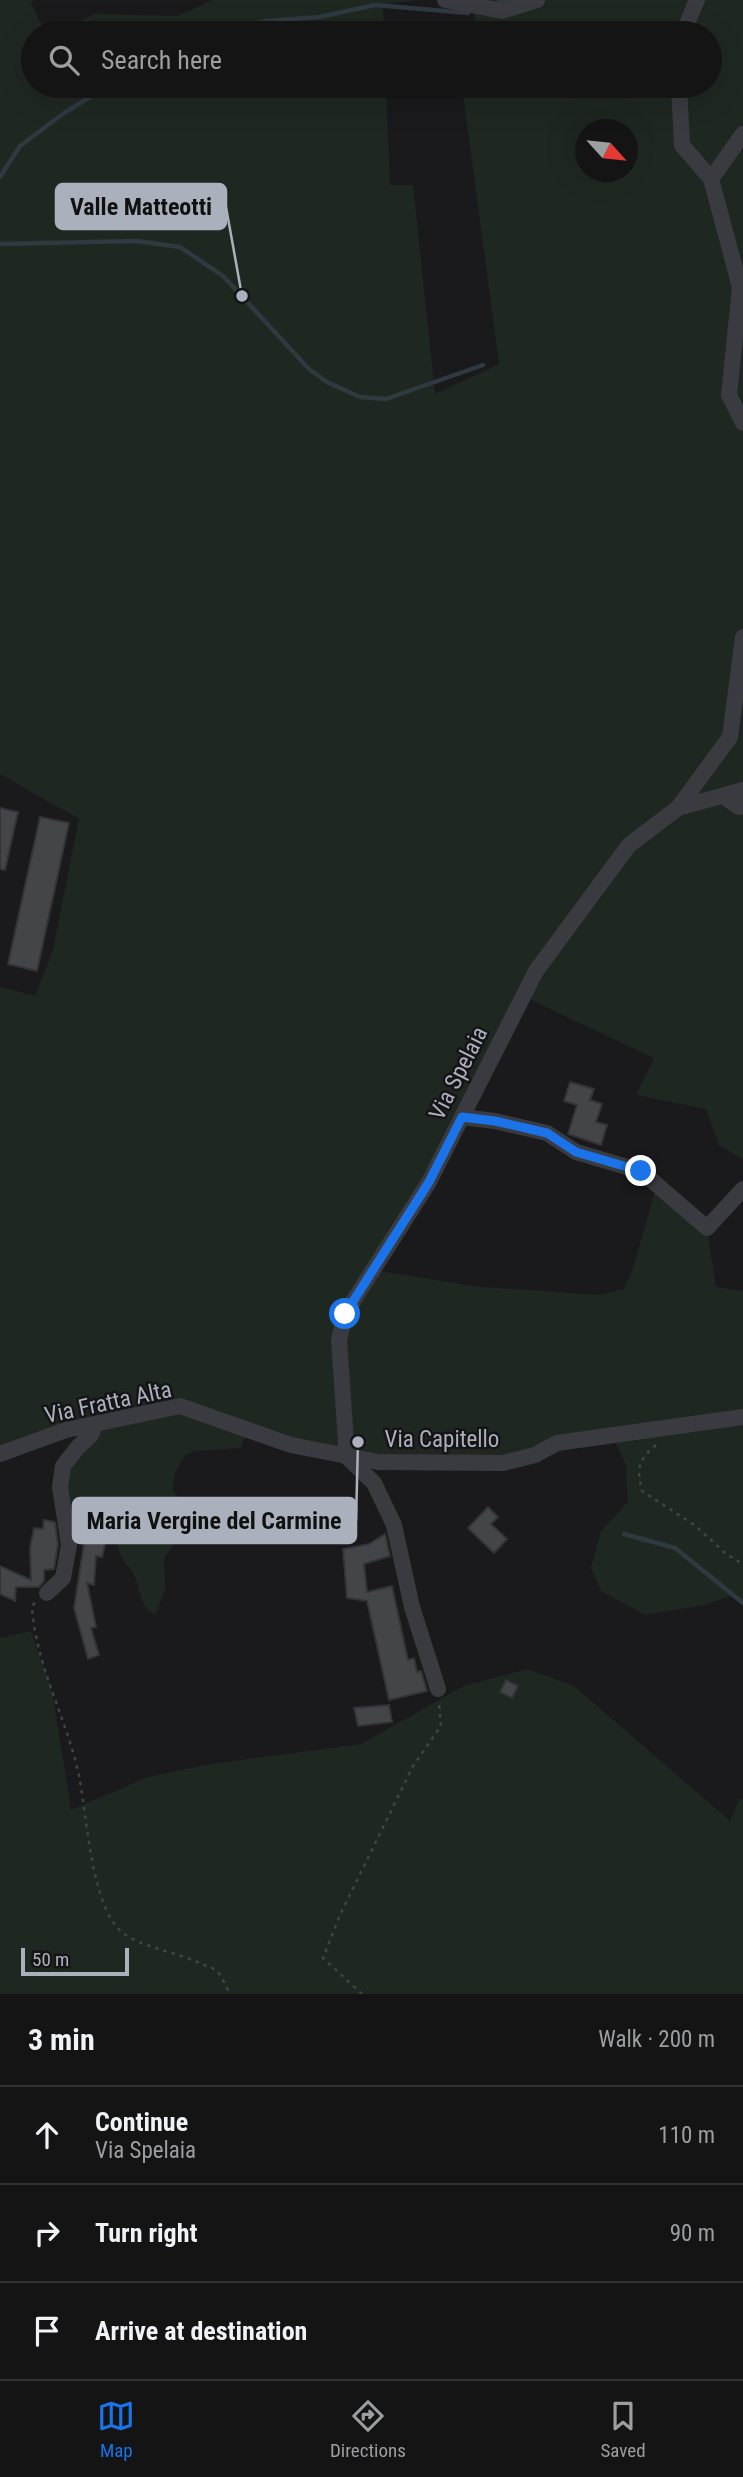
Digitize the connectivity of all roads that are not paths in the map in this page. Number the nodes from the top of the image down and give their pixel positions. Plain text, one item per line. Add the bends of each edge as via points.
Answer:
1 (445, 0) edge
2 (537, 0) edge
3 (697, 0) edge
4 (688, 21) edge
5 (680, 98) edge
6 (743, 134) edge
7 (711, 179) junction
8 (743, 423) edge
9 (743, 637) edge
10 (743, 726) edge
11 (730, 737) junction
12 (743, 790) edge
13 (723, 796) junction
14 (743, 807) edge
15 (678, 808) junction
16 (462, 1117) junction
17 (743, 1189) edge
18 (743, 1417) edge
19 (95, 1424) junction
20 (0, 1454) edge
21 (347, 1457) junction
22 (47, 1593) road end
23 (439, 1689) road end

1 - 2 street via 502,11
3 - 4 street
5 - 7 street via 682,145
6 - 7 street
7 - 8 street via 740,286 729,395
9 - 11 street
10 - 11 street
11 - 15 street
12 - 13 street, Via Spelaia
13 - 14 street
13 - 15 street, Via Spelaia
15 - 16 street, Via Spelaia via 629,845 536,971
16 - 17 street via 547,1133 576,1152 641,1171 707,1228
16 - 21 street, Via Spelaia via 429,1182 345,1314 339,1340
18 - 21 street, Via Capitello via 557,1443 535,1455 503,1463 378,1462
19 - 20 street, Via Fratta Alta
19 - 21 street, Via Fratta Alta via 180,1406 291,1446
19 - 22 street via 63,1466 60,1487 69,1545 62,1578
21 - 23 street, Via Capitello via 374,1483 394,1525 412,1607

